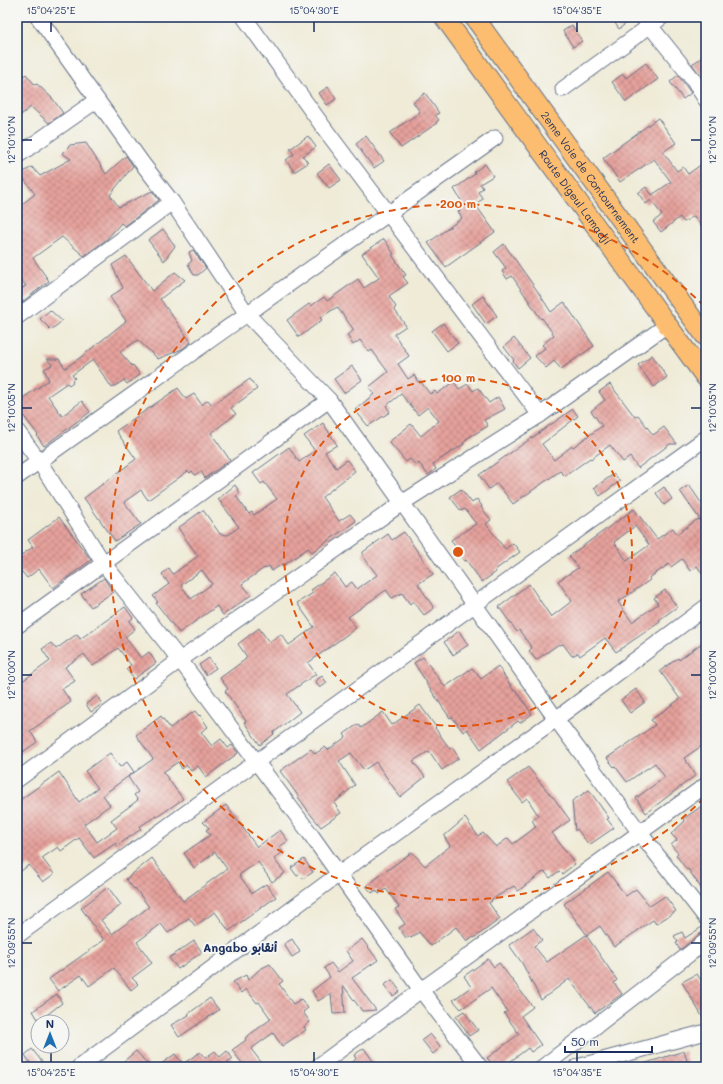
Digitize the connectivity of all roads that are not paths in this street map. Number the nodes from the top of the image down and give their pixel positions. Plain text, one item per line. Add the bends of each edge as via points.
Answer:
1 (38, 17) edge
2 (244, 17) edge
3 (444, 17) edge
4 (474, 17) edge
5 (662, 17) edge
6 (646, 22) edge
7 (563, 89) dead end
8 (97, 100) junction
9 (706, 100) edge
10 (495, 138) dead end
11 (17, 156) edge
12 (172, 202) junction
13 (388, 214) junction
14 (248, 314) junction
15 (17, 317) edge
16 (668, 325) junction
17 (706, 337) edge
18 (706, 378) edge
19 (329, 400) junction
20 (540, 415) junction
21 (17, 431) edge
22 (706, 438) edge
23 (39, 461) junction
24 (17, 477) edge
25 (402, 503) junction
26 (104, 564) junction
27 (475, 604) junction
28 (706, 608) edge
29 (17, 626) edge
30 (180, 660) junction
31 (556, 719) junction
32 (256, 762) junction
33 (17, 780) edge
34 (706, 785) edge
35 (640, 833) junction
36 (339, 874) junction
37 (706, 918) edge
38 (17, 936) edge
39 (706, 941) edge
40 (421, 990) junction
41 (706, 1032) edge
42 (79, 1067) edge
43 (317, 1067) edge
44 (480, 1067) edge
45 (543, 1067) edge
46 (576, 1067) edge

1 - 8 street
2 - 13 street
3 - 16 main road, Route Digeul Lamadji
4 - 17 main road, 2eme Voie de Contournement
5 - 6 street
6 - 7 street
6 - 9 street via 692,78
8 - 11 street
8 - 12 street
10 - 13 street
12 - 14 street
12 - 15 street
13 - 14 street
13 - 20 street
14 - 19 street
14 - 23 street
16 - 18 main road, Route Digeul Lamadji
16 - 20 street
19 - 25 street
19 - 26 street
20 - 25 street
21 - 23 street
22 - 27 street
23 - 24 street
23 - 26 street
25 - 27 street
25 - 30 street
26 - 29 street
26 - 30 street
27 - 31 street
27 - 32 street
28 - 31 street
30 - 32 street
30 - 33 street
31 - 35 street
31 - 36 street
32 - 36 street
32 - 38 street
34 - 35 street
35 - 37 street
35 - 40 street
36 - 40 street
36 - 42 street
39 - 45 street
40 - 43 street
40 - 44 street
41 - 46 street

